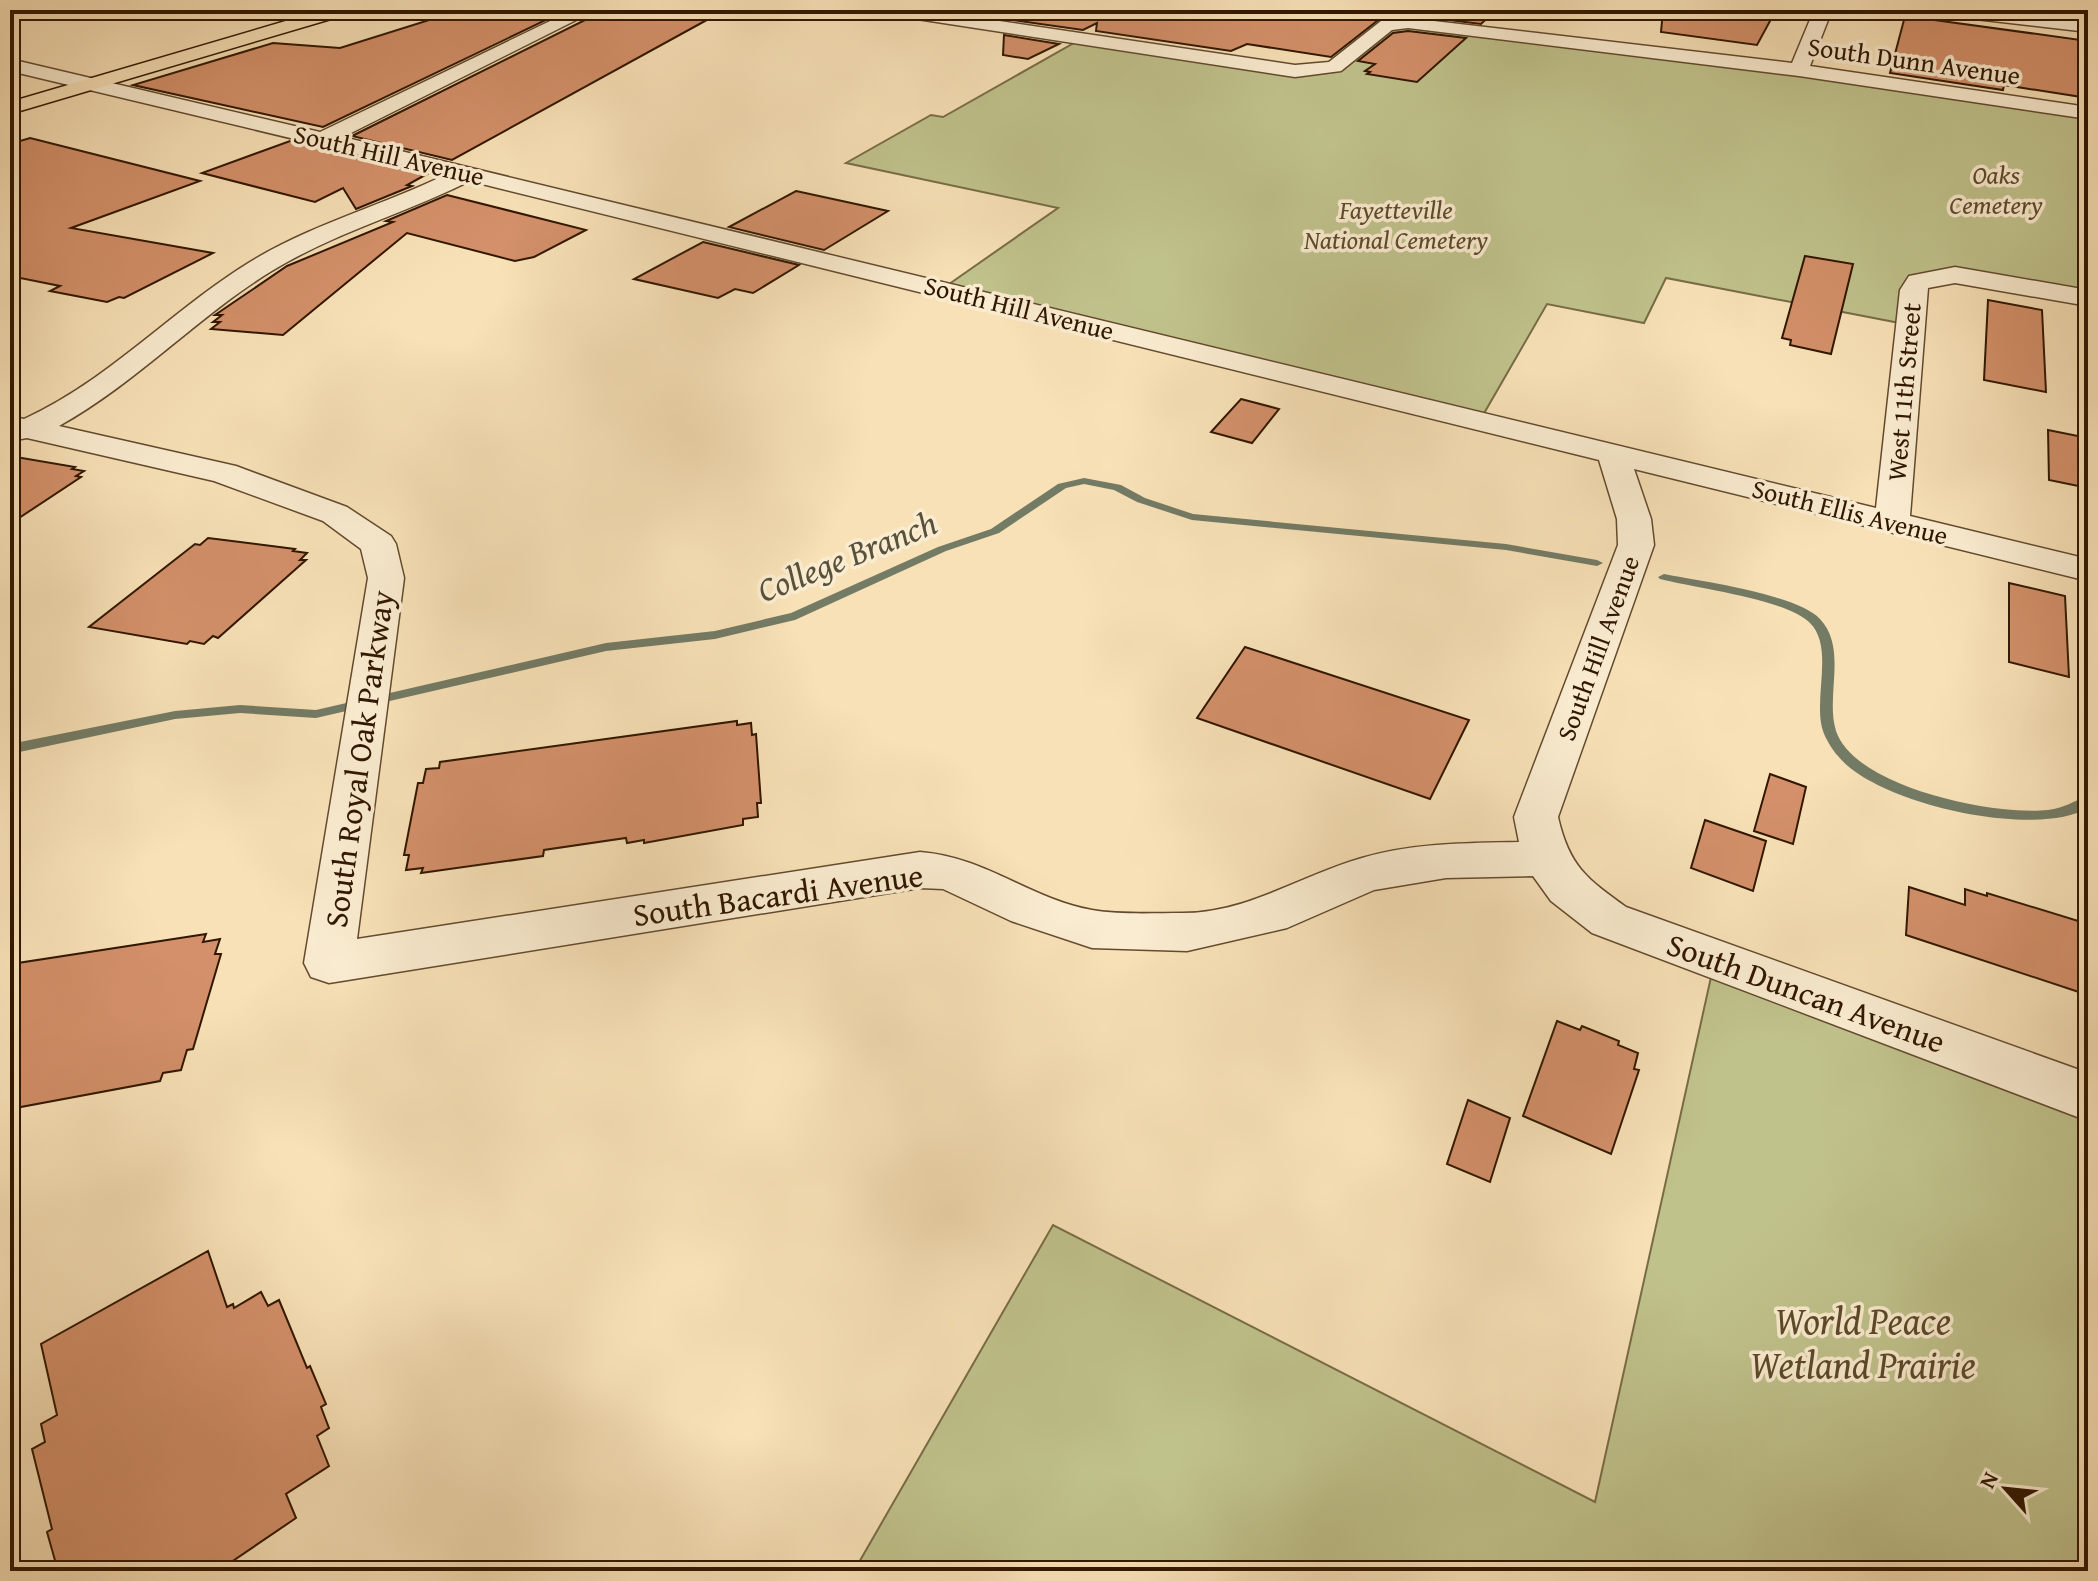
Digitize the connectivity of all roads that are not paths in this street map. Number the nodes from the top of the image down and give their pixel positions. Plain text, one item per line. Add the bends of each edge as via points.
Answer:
1 (342, 10) edge
2 (587, 10) edge
3 (891, 10) edge
4 (1823, 10) edge
5 (1940, 10) edge
6 (2088, 27) edge
7 (10, 65) edge
8 (1799, 70) junction
9 (87, 84) junction
10 (10, 108) edge
11 (2088, 113) edge
12 (322, 139) junction
13 (467, 173) junction
14 (2088, 298) edge
15 (15, 429) edge
16 (1613, 454) junction
17 (1892, 522) junction
18 (2088, 570) edge
19 (1544, 858) junction
20 (329, 963) joint
21 (2088, 1097) edge

1 - 9 main road
2 - 12 street
3 - 8 street, South Dunn Avenue via 1309,72 1334,67 1387,25 1400,22
4 - 8 street
5 - 6 street
7 - 9 street, South Hill Avenue
8 - 11 street, South Dunn Avenue
9 - 10 main road
9 - 12 street, South Hill Avenue
12 - 13 street, South Hill Avenue
13 - 15 street via 282,254 94,391
13 - 16 street, South Hill Avenue
14 - 17 street, West 11th Street via 1979,278 1918,282 1913,290
15 - 20 street, South Royal Oak Parkway via 224,473 335,514 378,544 386,578
16 - 17 street, South Ellis Avenue
16 - 19 street, South Hill Avenue via 1634,519 1636,545 1536,817
17 - 18 street, South Ellis Avenue
19 - 20 street, South Bacardi Avenue via 1446,861 1366,874 1270,915 1187,932 1092,929 1028,908 949,872 920,870
19 - 21 street, South Duncan Avenue via 1571,893 1609,920

